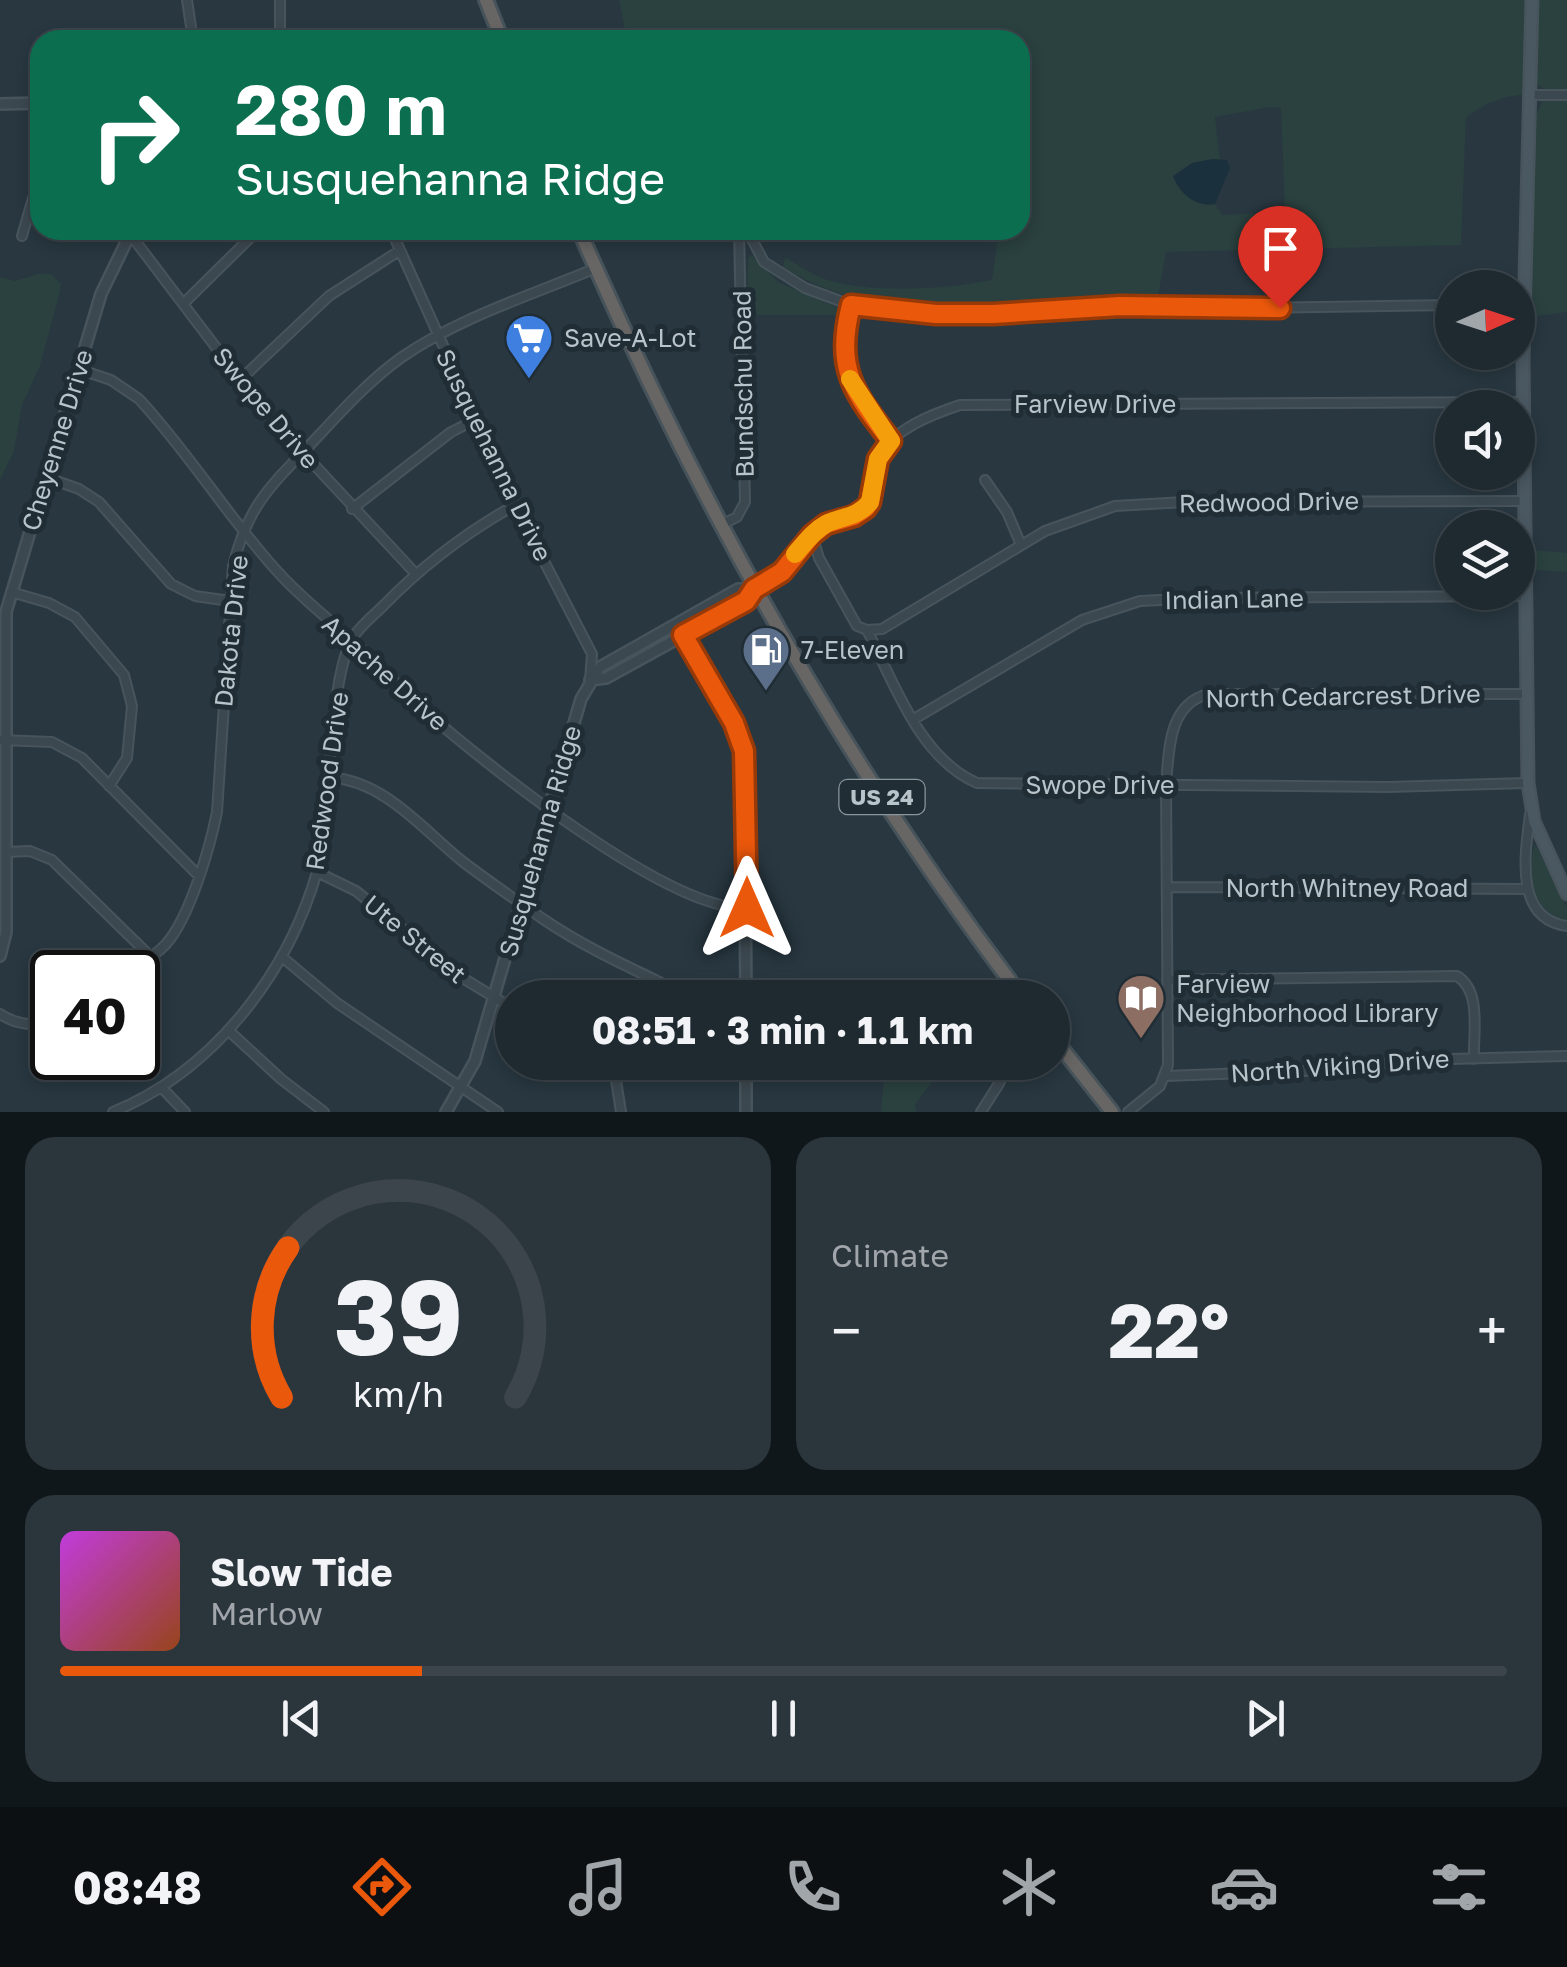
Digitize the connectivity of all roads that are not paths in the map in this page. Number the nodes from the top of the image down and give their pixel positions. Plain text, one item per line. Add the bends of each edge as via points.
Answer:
1 (187, 0) edge
2 (280, 0) edge
3 (486, 0) edge
4 (1532, 0) edge
5 (192, 30) edge
6 (280, 30) edge
7 (498, 30) edge
8 (1531, 95) junction
9 (1567, 96) edge
10 (30, 103) edge
11 (0, 104) edge
12 (30, 208) edge
13 (22, 236) dead end
14 (127, 240) edge
15 (137, 240) edge
16 (248, 240) edge
17 (394, 240) edge
18 (584, 240) edge
19 (743, 240) edge
20 (749, 240) edge
21 (399, 251) junction
22 (596, 268) junction
23 (1523, 270) edge
24 (183, 304) junction
25 (851, 305) junction
26 (1435, 305) edge
27 (436, 337) junction
28 (78, 369) junction
29 (240, 380) junction
30 (1435, 402) edge
31 (475, 420) junction
32 (891, 441) junction
33 (301, 454) junction
34 (45, 477) junction
35 (985, 480) dead end
36 (1524, 490) edge
37 (1524, 501) junction
38 (515, 505) junction
39 (352, 508) junction
40 (1524, 510) edge
41 (720, 525) junction
42 (245, 530) junction
43 (812, 535) junction
44 (1021, 545) junction
45 (415, 573) junction
46 (754, 589) junction
47 (11, 592) junction
48 (1435, 597) edge
49 (230, 601) junction
50 (706, 608) junction
51 (1525, 610) edge
52 (712, 620) junction
53 (677, 624) junction
54 (867, 630) junction
55 (683, 635) junction
56 (352, 640) junction
57 (3, 642) edge
58 (590, 680) junction
59 (1526, 694) junction
60 (914, 719) junction
61 (3, 740) edge
62 (328, 777) junction
63 (1528, 783) junction
64 (1166, 785) junction
65 (109, 786) junction
66 (550, 808) junction
67 (1531, 809) junction
68 (6, 852) junction
69 (317, 872) junction
70 (198, 874) junction
71 (1167, 887) junction
72 (1528, 890) junction
73 (1567, 894) edge
74 (523, 902) junction
75 (747, 908) junction
76 (1567, 926) edge
77 (144, 950) edge
78 (158, 950) edge
79 (0, 956) edge
80 (282, 957) junction
81 (657, 980) edge
82 (746, 980) edge
83 (1010, 980) edge
84 (1167, 980) junction
85 (494, 998) junction
86 (0, 1014) edge
87 (30, 1024) edge
88 (228, 1030) junction
89 (1567, 1056) edge
90 (1474, 1058) junction
91 (1070, 1059) edge
92 (1166, 1076) junction
93 (616, 1080) edge
94 (746, 1080) edge
95 (1000, 1082) dead end
96 (462, 1086) junction
97 (163, 1089) junction
98 (113, 1112) edge
99 (185, 1112) edge
100 (324, 1112) edge
101 (446, 1112) edge
102 (498, 1112) edge
103 (621, 1112) edge
104 (746, 1112) edge
105 (981, 1112) edge
106 (1112, 1112) edge
107 (1128, 1112) edge

1 - 5 street
2 - 6 street
3 - 7 highway
4 - 8 main road
8 - 9 street
8 - 23 main road
10 - 11 street
12 - 13 street
14 - 28 street, Cheyenne Drive via 101,294
15 - 24 street, Swope Drive
16 - 24 street
17 - 21 street, Susquehanna Drive
18 - 22 highway, US 24
19 - 41 street, Bundschu Road via 745,502 737,517
20 - 25 street via 776,271
21 - 27 street, Susquehanna Drive
21 - 29 street via 328,296
22 - 27 street, Dakota Drive
22 - 41 highway, US 24
24 - 29 street, Swope Drive
25 - 26 street via 974,314 1120,306
25 - 32 street via 847,371
27 - 31 street, Susquehanna Drive
27 - 33 street, Dakota Drive via 377,377
28 - 34 street, Cheyenne Drive
28 - 42 street, Apache Drive via 139,399
29 - 33 street, Swope Drive
30 - 32 street, Farview Drive via 982,403 933,414
31 - 38 street, Susquehanna Drive
31 - 39 street
32 - 43 street via 878,459 866,508
33 - 39 street, Swope Drive
33 - 42 street, Dakota Drive via 261,496
34 - 47 street, Cheyenne Drive
34 - 49 street via 99,502 171,584
35 - 44 street
36 - 37 main road
37 - 40 main road
37 - 44 street, Redwood Drive via 1134,504 1081,516
38 - 45 street
38 - 58 street, Susquehanna Drive via 592,654
39 - 45 street, Swope Drive
41 - 46 highway, US 24
42 - 49 street, Dakota Drive
42 - 56 street, Apache Drive via 308,605
43 - 46 street via 782,572
43 - 54 street, Swope Drive via 857,626
44 - 54 street, Redwood Drive via 882,629
45 - 56 street
46 - 50 street via 738,589
46 - 52 street
46 - 83 highway, US 24 via 863,768
47 - 57 street, Cheyenne Drive
47 - 65 street via 75,617 124,676 132,706 127,758
48 - 60 street, Indian Lane via 1140,601 1082,620
49 - 70 street, Dakota Drive via 217,812
50 - 52 street
50 - 53 street
51 - 59 main road
52 - 55 street
53 - 55 street
53 - 58 street via 600,667
54 - 60 street, Swope Drive
55 - 58 street via 606,678
55 - 75 street via 744,751
56 - 62 street, Redwood Drive
56 - 66 street, Apache Drive via 427,712
57 - 61 street, Cheyenne Drive
58 - 66 street, Susquehanna Ridge
59 - 63 main road
59 - 64 street, North Cedarcrest Drive via 1202,695 1177,720
60 - 64 street, Swope Drive via 942,759 976,782
61 - 65 street via 38,740 70,750
61 - 68 street, Cheyenne Drive
62 - 69 street, Redwood Drive
62 - 74 street via 379,791
63 - 64 street, Swope Drive
63 - 67 main road
64 - 71 street, North Cedarcrest Drive
65 - 70 street
66 - 74 street, Susquehanna Ridge
66 - 75 street, Apache Drive via 656,878 712,905
67 - 72 street
67 - 73 main road
68 - 77 street via 30,851 52,860
68 - 79 street, Cheyenne Drive
69 - 80 street, Redwood Drive
69 - 85 street, Ute Street via 356,891
70 - 78 street, Dakota Drive via 174,933
71 - 72 street, North Whitney Road
71 - 84 street, North Cedarcrest Drive
72 - 76 street via 1539,916
74 - 81 street via 576,940
74 - 85 street, Susquehanna Ridge
75 - 82 street
80 - 88 street, Redwood Drive
80 - 96 street via 337,1003
84 - 90 street via 1458,976 1473,993
84 - 92 street, North Cedarcrest Drive
85 - 96 street, Susquehanna Ridge
86 - 87 street
88 - 97 street, Redwood Drive
88 - 100 street
89 - 90 street, North Viking Drive
90 - 92 street, North Viking Drive
91 - 106 highway
92 - 107 street
93 - 103 street
94 - 104 street
95 - 105 street
96 - 101 street, Susquehanna Ridge
96 - 102 street
97 - 98 street, Redwood Drive
97 - 99 street

